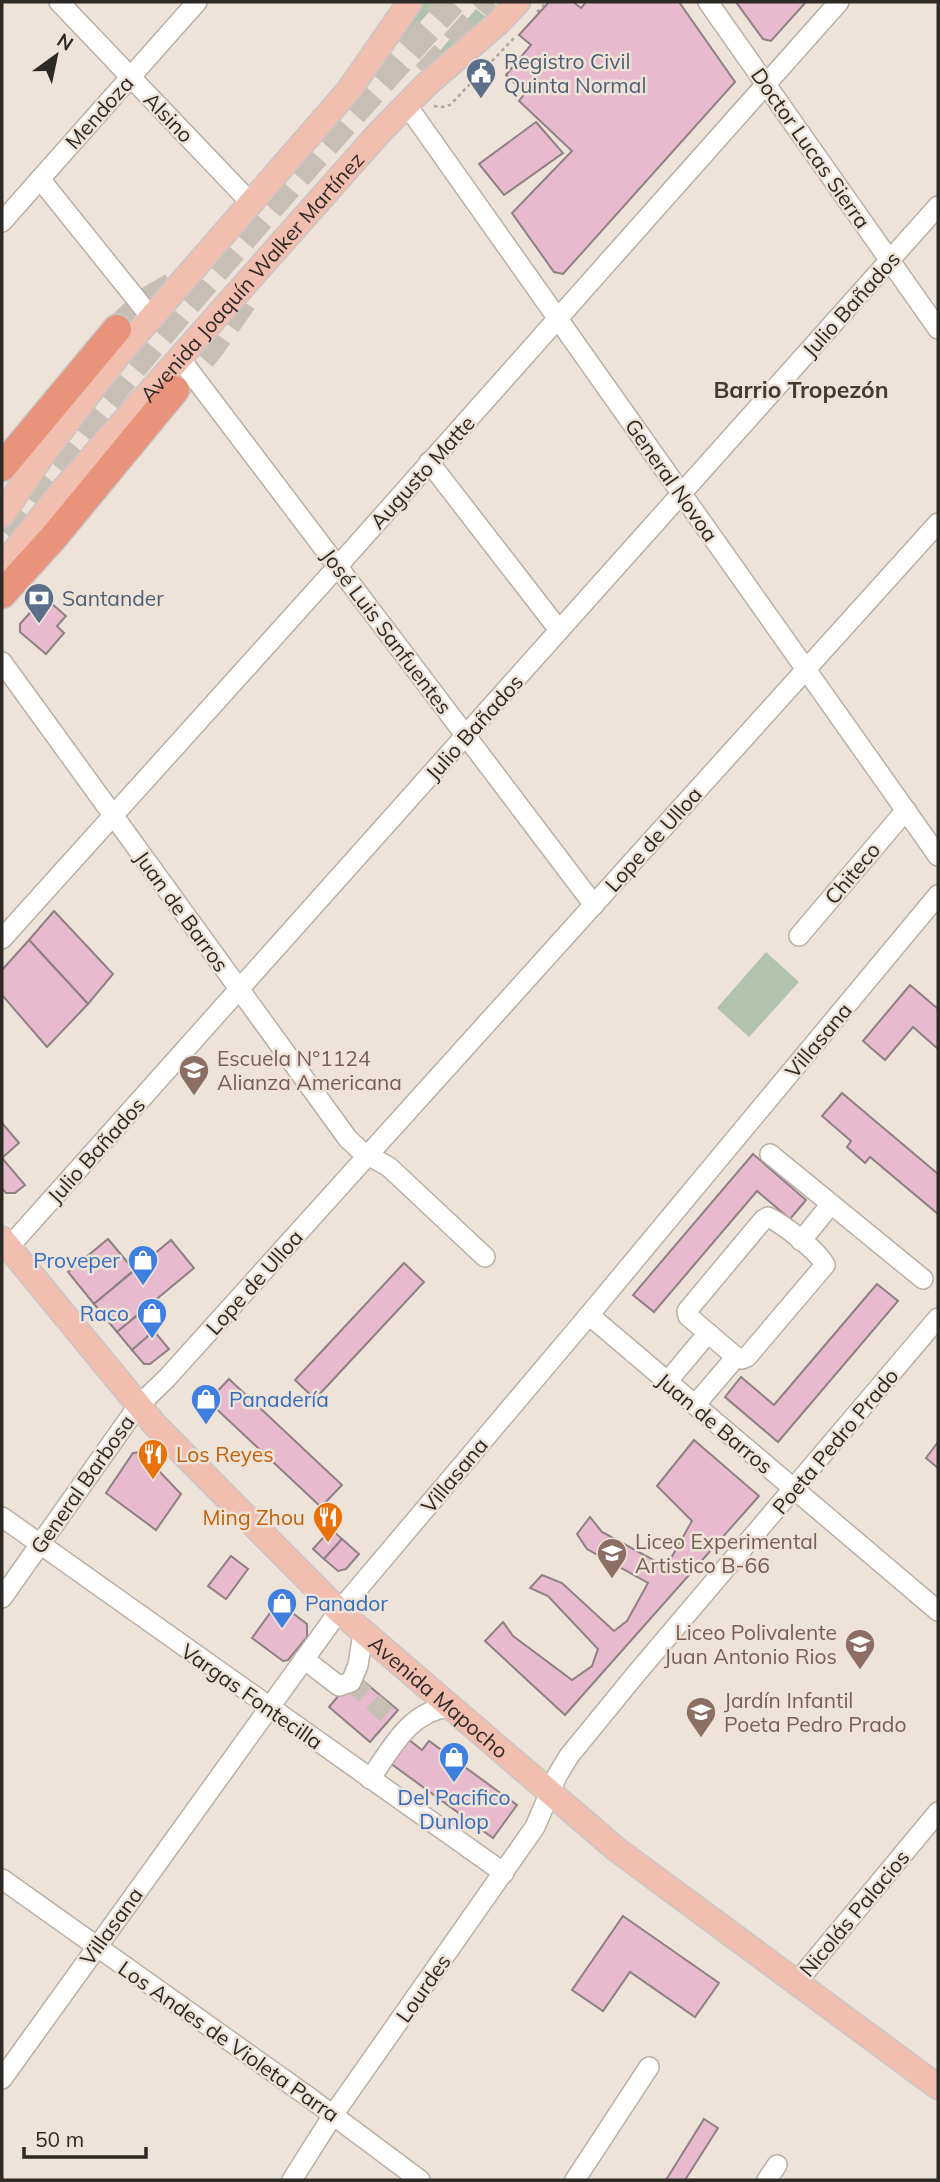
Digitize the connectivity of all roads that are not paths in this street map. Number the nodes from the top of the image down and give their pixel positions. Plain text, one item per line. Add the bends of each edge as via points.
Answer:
1 (58, 2) edge
2 (197, 2) edge
3 (410, 2) edge
4 (708, 2) edge
5 (839, 2) edge
6 (527, 8) edge
7 (130, 77) junction
8 (766, 84) junction
9 (411, 111) junction
10 (40, 179) junction
11 (250, 202) junction
12 (938, 206) edge
13 (2, 222) edge
14 (890, 261) junction
15 (150, 316) junction
16 (559, 319) junction
17 (117, 329) tunnel mouth
18 (938, 329) edge
19 (179, 357) junction
20 (175, 390) tunnel mouth
21 (429, 462) junction
22 (2, 467) edge
23 (682, 493) junction
24 (2, 515) edge
25 (938, 523) edge
26 (338, 566) junction
27 (2, 567) edge
28 (2, 594) edge
29 (559, 631) junction
30 (2, 662) edge
31 (806, 669) junction
32 (466, 736) junction
33 (906, 810) junction
34 (112, 814) junction
35 (938, 856) edge
36 (938, 895) edge
37 (594, 905) junction
38 (799, 936) dead end
39 (2, 939) edge
40 (239, 990) junction
41 (770, 1154) dead end
42 (368, 1156) junction
43 (831, 1205) junction
44 (801, 1241) junction
45 (5, 1243) edge
46 (485, 1257) dead end
47 (923, 1279) dead end
48 (589, 1315) junction
49 (938, 1318) edge
50 (708, 1333) junction
51 (736, 1357) junction
52 (667, 1382) junction
53 (695, 1405) junction
54 (138, 1406) junction
55 (794, 1490) junction
56 (2, 1517) edge
57 (40, 1544) junction
58 (2, 1598) edge
59 (339, 1611) junction
60 (938, 1611) edge
61 (363, 1633) junction
62 (304, 1659) junction
63 (268, 1707) junction
64 (448, 1707) junction
65 (370, 1779) junction
66 (551, 1793) junction
67 (938, 1812) edge
68 (504, 1872) junction
69 (2, 1879) edge
70 (97, 1947) junction
71 (796, 1983) junction
72 (649, 2067) dead end
73 (2, 2079) edge
74 (938, 2087) edge
75 (333, 2115) junction
76 (292, 2180) edge
77 (420, 2180) edge
78 (575, 2180) edge

1 - 7 street, Alsino
2 - 7 street, Mendoza
3 - 11 main road via 355,82
4 - 8 street, Doctor Lucas Sierra
5 - 8 street, Augusto Matte
6 - 9 main road, Avenida Joaquín Walker Martínez via 498,23
7 - 10 street, Mendoza
7 - 11 street, Alsino
8 - 14 street, Doctor Lucas Sierra
8 - 16 street, Augusto Matte
9 - 16 street, General Novoa
9 - 19 main road, Avenida Joaquín Walker Martínez
10 - 13 street, Mendoza
10 - 15 street
11 - 15 main road
12 - 14 street, Julio Bañados
14 - 18 street, Doctor Lucas Sierra
14 - 23 street, Julio Bañados
15 - 24 main road
16 - 21 street, Augusto Matte
16 - 23 street, General Novoa
17 - 22 highway
19 - 26 street, José Luis Sanfuentes
19 - 27 main road, Avenida Joaquín Walker Martínez
20 - 28 highway
21 - 26 street, Augusto Matte
21 - 29 street
23 - 29 street, Julio Bañados
23 - 31 street, General Novoa
25 - 31 street, Lope de Ulloa
26 - 32 street, José Luis Sanfuentes
26 - 34 street, Augusto Matte
29 - 32 street, Julio Bañados
30 - 34 street, Juan de Barros
31 - 33 street, General Novoa
31 - 37 street, Lope de Ulloa
32 - 37 street, José Luis Sanfuentes
32 - 40 street, Julio Bañados
33 - 35 street, General Novoa
33 - 38 street, Chiteco
34 - 39 street, Augusto Matte
34 - 40 street, Juan de Barros
36 - 48 street, Villasana
37 - 42 street, Lope de Ulloa
40 - 42 street, Juan de Barros via 348,1139
40 - 45 street, Julio Bañados
41 - 43 street
42 - 46 street via 389,1167
42 - 54 street, Lope de Ulloa
43 - 44 street
43 - 47 street
44 - 50 street via 774,1219 763,1220 687,1311
44 - 51 street via 825,1265 747,1357
45 - 54 main road, Avenida Mapocho
48 - 52 street, Juan de Barros
48 - 59 street, Villasana
49 - 55 street, Poeta Pedro Prado
50 - 51 street
50 - 52 street
51 - 53 street
52 - 53 street, Juan de Barros
53 - 55 street, Juan de Barros
54 - 57 street, General Barbosa
54 - 59 main road, Avenida Mapocho
55 - 60 street, Juan de Barros
55 - 66 street, Poeta Pedro Prado via 575,1749
56 - 57 street, Vargas Fontecilla
57 - 58 street, General Barbosa
57 - 63 street, Vargas Fontecilla
59 - 61 main road, Avenida Mapocho
59 - 62 street, Villasana
61 - 62 street via 351,1682 339,1686
61 - 64 main road, Avenida Mapocho
62 - 63 street, Villasana
63 - 65 street, Vargas Fontecilla
63 - 70 street, Villasana
64 - 65 street via 398,1724
64 - 66 main road, Avenida Mapocho
65 - 68 street, Vargas Fontecilla
66 - 68 street, Lourdes via 535,1827
66 - 71 main road, Avenida Mapocho via 658,1881
67 - 71 street, Nicolás Palacios
68 - 75 street, Lourdes
69 - 70 street, Los Andes de Violeta Parra
70 - 73 street, Villasana
70 - 75 street, Los Andes de Violeta Parra
71 - 74 main road, Avenida Mapocho
72 - 78 street
75 - 76 street, Lourdes
75 - 77 street, Los Andes de Violeta Parra

